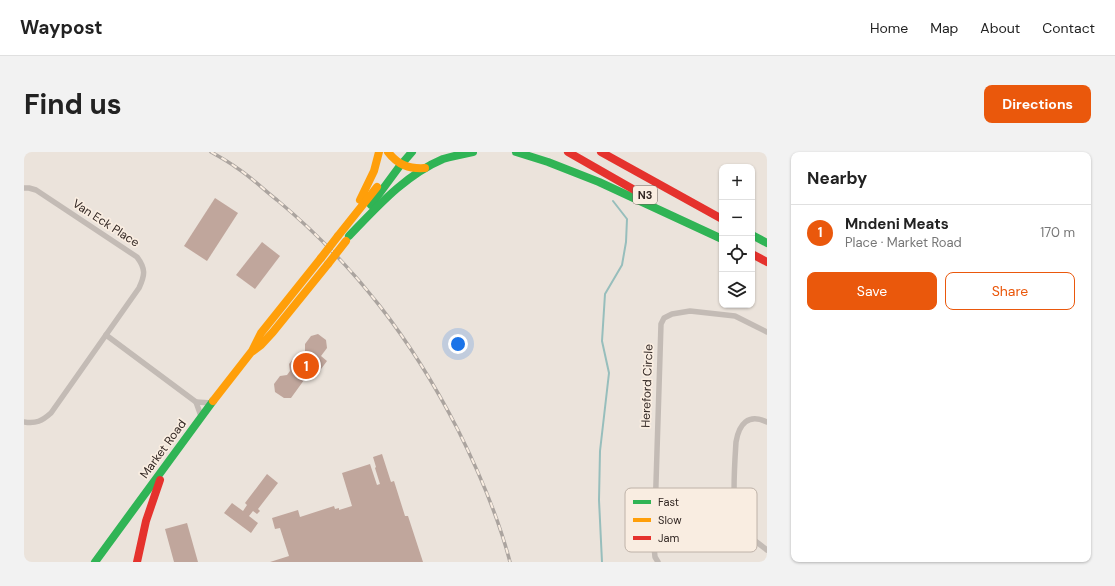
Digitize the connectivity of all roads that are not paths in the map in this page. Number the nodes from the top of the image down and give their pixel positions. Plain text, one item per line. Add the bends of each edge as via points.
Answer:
1 (379, 152) edge
2 (388, 152) edge
3 (404, 152) edge
4 (412, 152) edge
5 (472, 152) edge
6 (516, 152) edge
7 (568, 152) edge
8 (601, 152) edge
9 (399, 163) junction
10 (425, 168) junction
11 (24, 188) edge
12 (719, 217) edge
13 (340, 233) junction
14 (754, 236) edge
15 (719, 237) edge
16 (719, 238) edge
17 (348, 239) junction
18 (767, 243) edge
19 (755, 256) edge
20 (767, 262) edge
21 (767, 332) edge
22 (106, 335) junction
23 (252, 351) junction
24 (196, 402) junction
25 (212, 403) junction
26 (201, 416) junction
27 (24, 422) edge
28 (767, 422) edge
29 (167, 465) junction
30 (656, 488) edge
31 (735, 488) edge
32 (757, 541) edge
33 (767, 550) edge
34 (654, 552) edge
35 (94, 562) edge
36 (137, 562) edge
37 (658, 562) edge

1 - 13 main road via 368,184
2 - 9 main road
3 - 9 main road
4 - 9 main road
5 - 10 main road via 444,159
6 - 16 main road via 533,156 651,204
7 - 15 main road, N3
8 - 12 main road, N3
9 - 10 main road via 415,170
9 - 13 main road
9 - 17 main road
10 - 17 main road via 383,201
11 - 22 street, Van Eck Place via 36,190 138,256 143,264 143,280 139,288
13 - 23 main road, Market Road, bridge via 261,333
14 - 18 main road
17 - 23 main road, Market Road, bridge via 273,332
19 - 20 main road
21 - 30 street, Hereford Circle via 735,316 690,311 664,318 661,324
22 - 24 street
22 - 27 street, Van Eck Place via 51,413 36,423
23 - 25 main road, Market Road
24 - 25 street
24 - 26 street
25 - 26 main road, Market Road
26 - 29 main road, Market Road
28 - 31 street via 753,419 741,425 736,442
29 - 35 main road, Market Road
29 - 36 main road via 149,509
32 - 33 street
34 - 37 street, Hereford Circle

